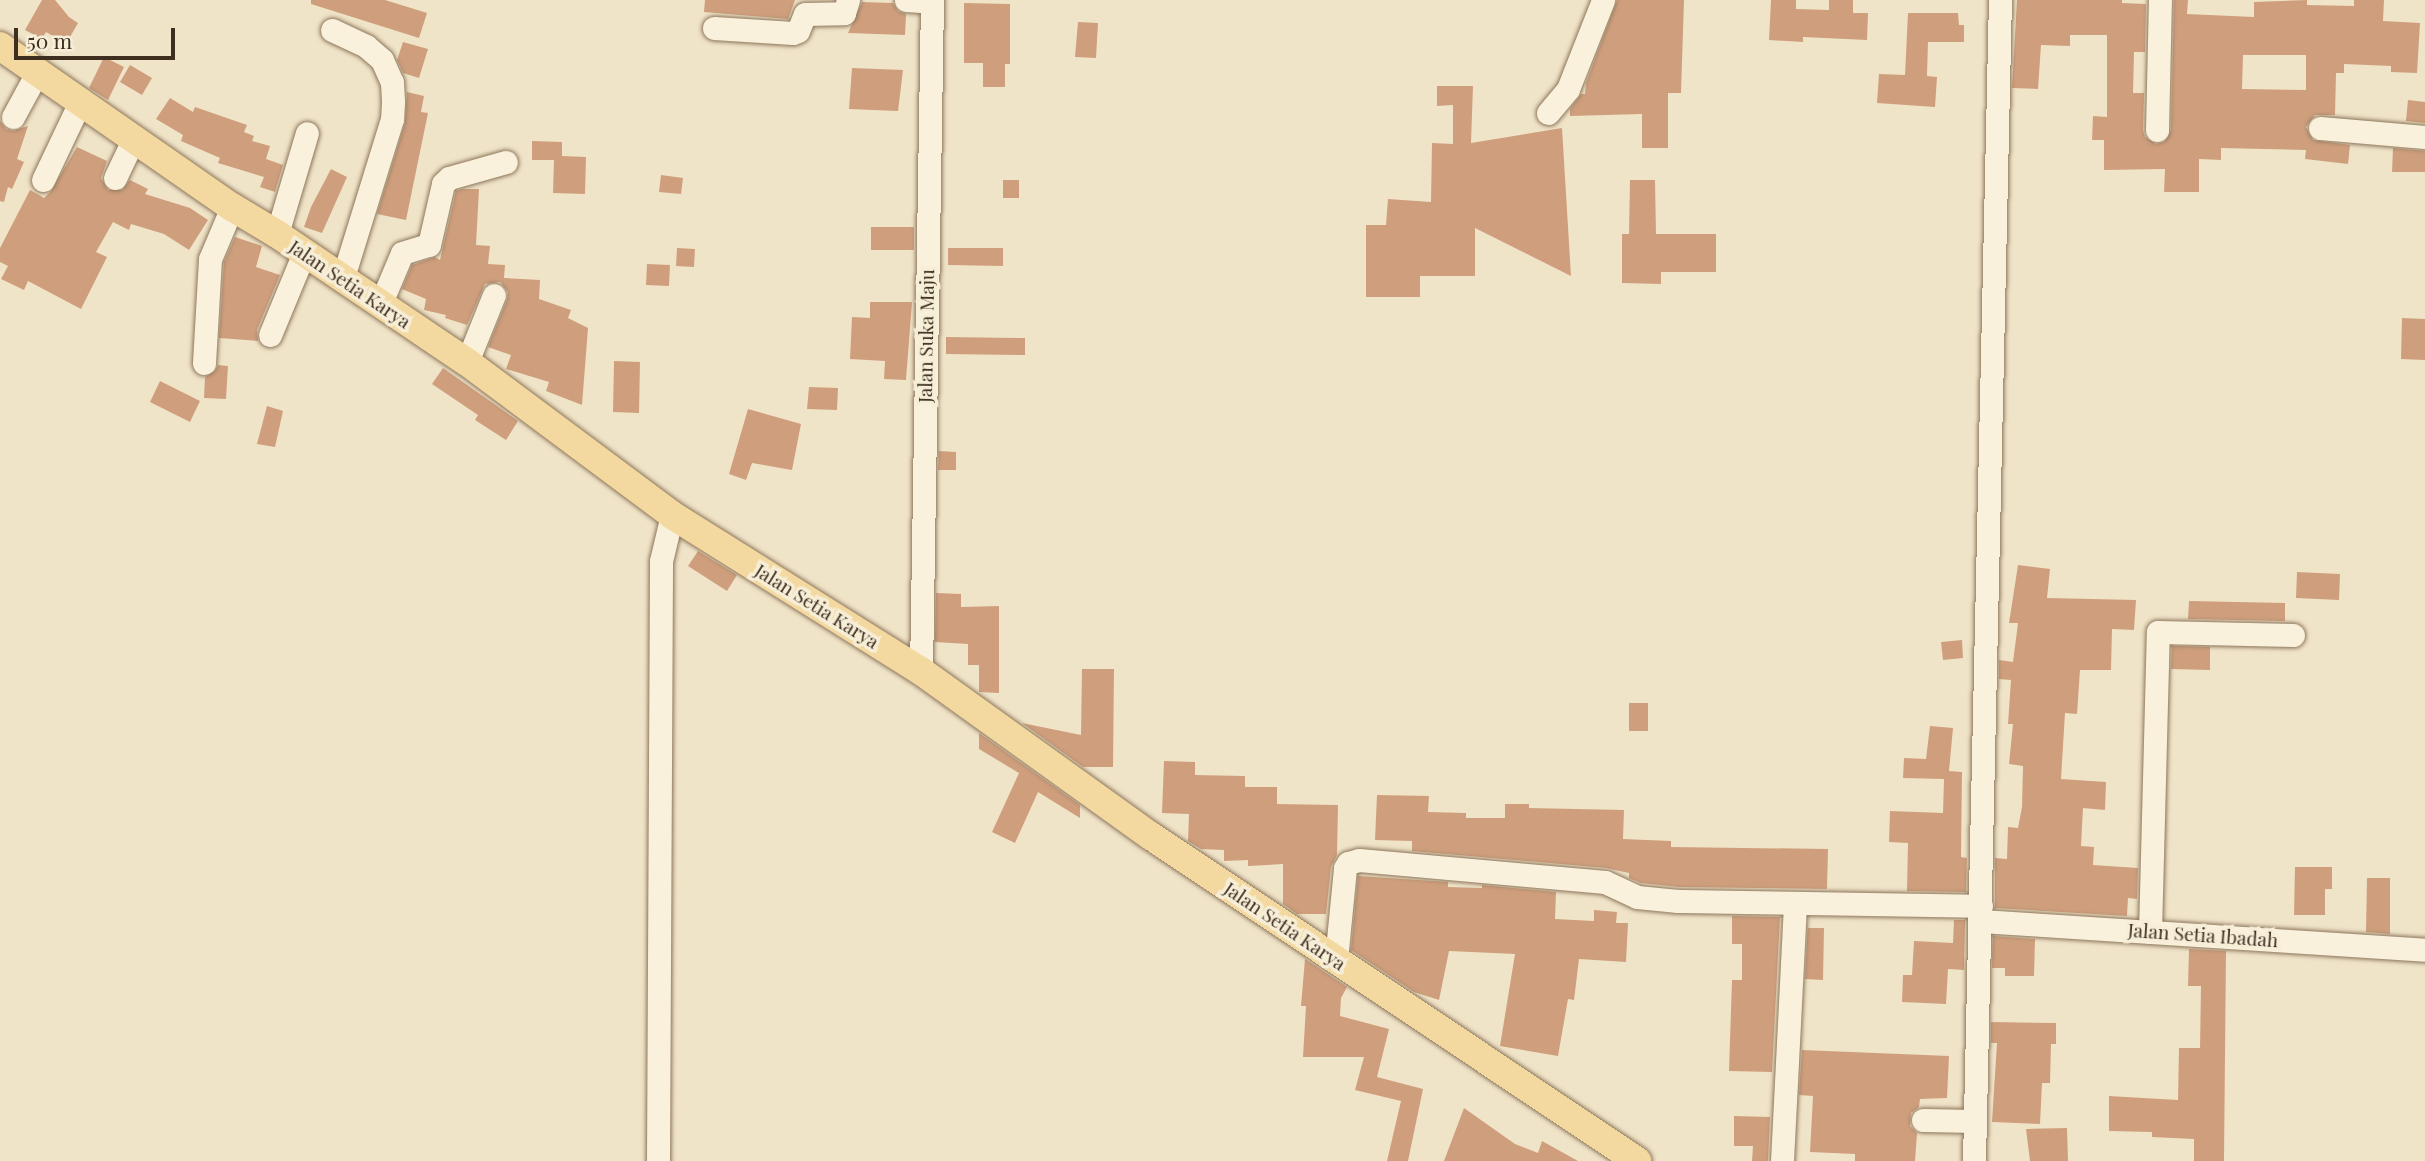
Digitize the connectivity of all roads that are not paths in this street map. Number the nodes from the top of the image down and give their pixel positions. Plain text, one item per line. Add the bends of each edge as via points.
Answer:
1 (848, 0) edge
2 (906, 0) edge
3 (1603, 0) edge
4 (2000, 0) edge
5 (2160, 0) edge
6 (932, 1) edge
7 (714, 28) dead end
8 (332, 30) dead end
9 (0, 46) edge
10 (38, 71) junction
11 (81, 100) junction
12 (1548, 113) dead end
13 (13, 117) dead end
14 (2320, 128) dead end
15 (2157, 130) dead end
16 (307, 133) dead end
17 (2425, 137) edge
18 (134, 138) junction
19 (506, 162) dead end
20 (115, 178) dead end
21 (43, 180) dead end
22 (232, 207) junction
23 (277, 234) junction
24 (304, 253) junction
25 (343, 277) junction
26 (494, 295) dead end
27 (380, 305) junction
28 (270, 335) dead end
29 (467, 362) junction
30 (204, 363) dead end
31 (672, 515) junction
32 (2293, 635) dead end
33 (920, 671) junction
34 (1794, 903) junction
35 (1981, 913) junction
36 (2150, 932) junction
37 (2425, 950) edge
38 (1336, 960) junction
39 (1923, 1120) dead end
40 (1975, 1121) junction
41 (657, 1161) edge
42 (1637, 1161) edge
43 (1782, 1161) edge
44 (1974, 1161) edge

1 - 7 street via 844,13 805,14 793,33
2 - 6 street
3 - 12 street via 1568,89
4 - 35 street
5 - 15 street
6 - 33 street, Jalan Suka Maju
8 - 25 street via 366,46 382,60 392,82 393,102 392,119
9 - 10 main road, Jalan Setia Karya
10 - 11 main road, Jalan Setia Karya
10 - 13 street
11 - 18 main road, Jalan Setia Karya
11 - 21 street
14 - 17 street
16 - 23 street
18 - 20 street
18 - 22 main road, Jalan Setia Karya
19 - 27 street via 449,178 443,184 429,245 402,253
22 - 23 main road, Jalan Setia Karya
22 - 30 street via 210,259
23 - 24 main road, Jalan Setia Karya
24 - 25 main road, Jalan Setia Karya
24 - 28 street
25 - 27 main road, Jalan Setia Karya
26 - 29 street
27 - 29 main road, Jalan Setia Karya
29 - 31 main road, Jalan Setia Karya
31 - 33 main road, Jalan Setia Karya
31 - 41 street via 663,552
32 - 36 street via 2158,632
33 - 38 main road, Jalan Setia Karya via 1151,836
34 - 35 street, Jalan Setia Ibadah
34 - 38 street, Jalan Setia Ibadah via 1637,897 1605,882 1359,860 1345,868
34 - 43 street
35 - 36 street, Jalan Setia Ibadah
35 - 40 street
36 - 37 street, Jalan Setia Ibadah
38 - 42 main road, Jalan Setia Karya
39 - 40 street
40 - 44 street

